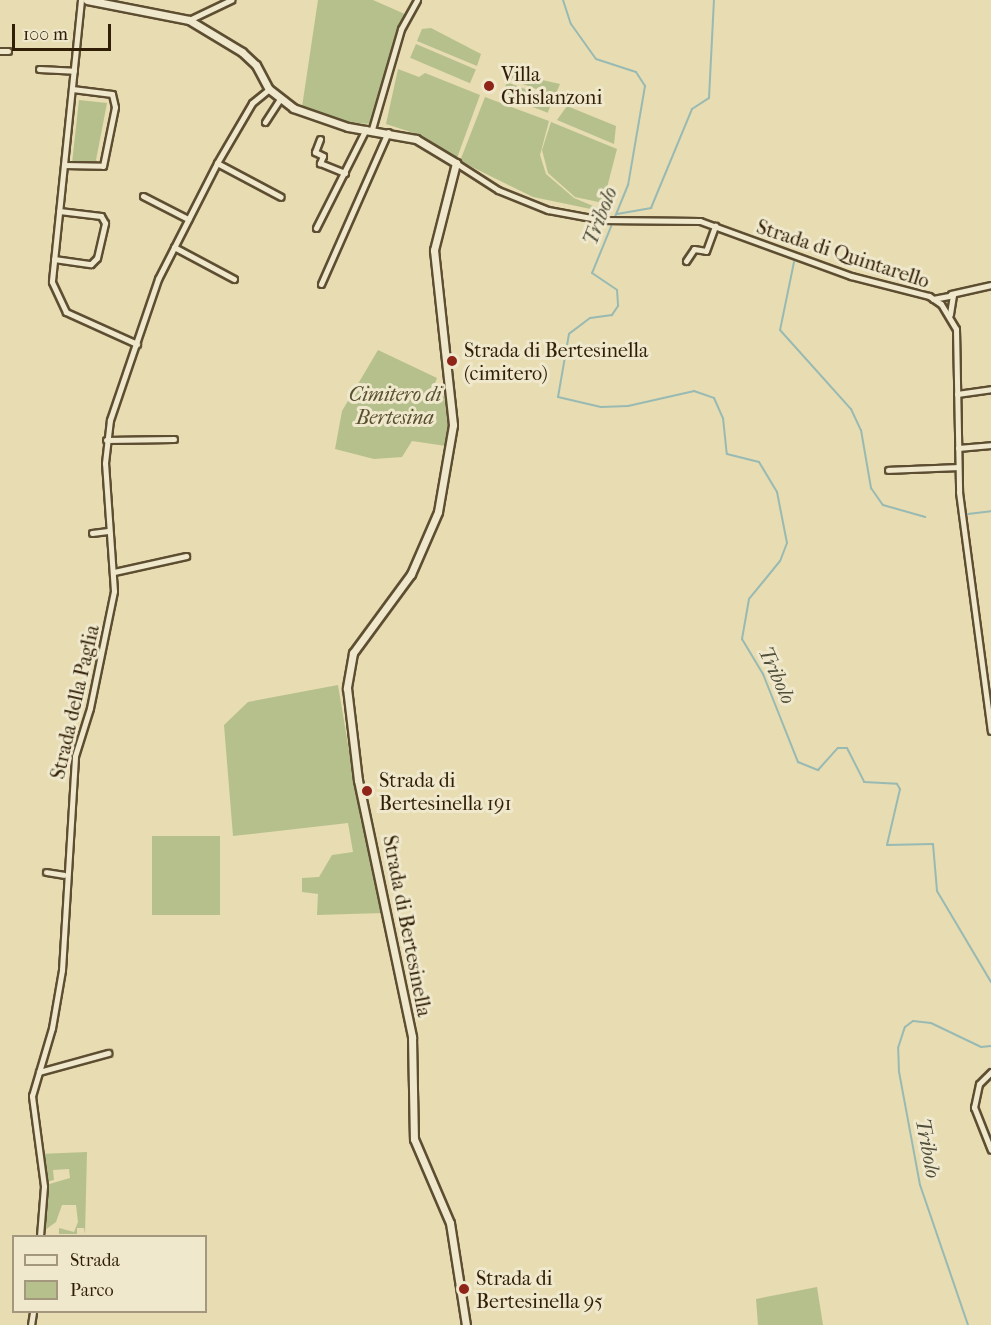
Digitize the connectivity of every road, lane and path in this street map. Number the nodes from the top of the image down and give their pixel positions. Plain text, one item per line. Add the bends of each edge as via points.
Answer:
1 (81, 0) edge
2 (87, 0) edge
3 (205, 0) edge
4 (231, 0) edge
5 (417, 0) edge
6 (206, 9) junction
7 (189, 20) junction
8 (0, 51) edge
9 (8, 51) dead end
10 (39, 69) dead end
11 (74, 71) junction
12 (72, 89) junction
13 (268, 89) junction
14 (280, 99) junction
15 (265, 122) dead end
16 (369, 129) junction
17 (388, 132) junction
18 (320, 139) dead end
19 (217, 163) junction
20 (456, 163) junction
21 (64, 165) junction
22 (345, 173) junction
23 (143, 196) dead end
24 (281, 197) dead end
25 (59, 211) junction
26 (188, 219) junction
27 (715, 226) junction
28 (316, 228) dead end
29 (174, 247) junction
30 (54, 259) junction
31 (686, 261) dead end
32 (234, 279) dead end
33 (321, 284) dead end
34 (991, 285) edge
35 (951, 294) junction
36 (933, 298) junction
37 (950, 315) junction
38 (137, 344) junction
39 (991, 389) edge
40 (957, 394) junction
41 (174, 439) dead end
42 (106, 440) junction
43 (991, 445) edge
44 (958, 448) junction
45 (957, 467) junction
46 (888, 470) dead end
47 (108, 531) junction
48 (92, 533) dead end
49 (186, 556) dead end
50 (114, 572) junction
51 (991, 731) edge
52 (46, 872) dead end
53 (64, 875) junction
54 (108, 1053) dead end
55 (39, 1072) junction
56 (991, 1072) edge
57 (991, 1150) edge
58 (40, 1235) edge
59 (466, 1325) edge

1 - 11 street
2 - 7 street
3 - 6 street
4 - 6 street
5 - 16 street via 401,29
6 - 7 street
7 - 13 street via 242,52 256,65
8 - 9 street
10 - 11 street
11 - 12 street
12 - 21 street
12 - 21 street via 111,94 115,107 103,166
13 - 14 street
13 - 19 street, Strada della Paglia via 252,103
14 - 15 street
14 - 16 street via 318,119
16 - 17 street
16 - 22 street
17 - 20 street via 426,143
17 - 33 street
18 - 22 street via 315,152 323,156 320,163
19 - 24 street
19 - 26 street, Strada della Paglia
20 - 27 street, Strada di Quintarello via 533,205 615,220 692,220
20 - 59 street, Strada di Bertesinella via 434,250 453,425 440,503 411,574 353,653 347,688 358,780 412,1037 414,1139 450,1223
21 - 25 street
22 - 28 street
23 - 26 street
25 - 30 street
25 - 30 street via 101,216 105,223 97,258 91,264
26 - 29 street, Strada della Paglia
27 - 31 street via 706,251 694,249
27 - 36 street, Strada di Quintarello via 842,273
29 - 32 street
29 - 38 street, Strada della Paglia via 158,279
30 - 38 street via 52,282 66,312
34 - 35 street, Strada di Quintarello
35 - 36 street, Strada di Quintarello
35 - 37 street via 955,302
36 - 37 street, Strada di Quintarello
37 - 40 street via 956,329
38 - 42 street, Strada della Paglia
39 - 40 street
40 - 44 street
41 - 42 street
42 - 47 street, Strada della Paglia
43 - 44 street
44 - 45 street
45 - 46 street
45 - 51 street
47 - 48 street
47 - 50 street, Strada della Paglia
49 - 50 street
50 - 53 street, Strada della Paglia via 112,606 75,756
52 - 53 street
53 - 55 street, Strada della Paglia via 62,970
54 - 55 street
55 - 58 street, Strada della Paglia via 31,1113 44,1186
56 - 57 street via 979,1084 974,1101

